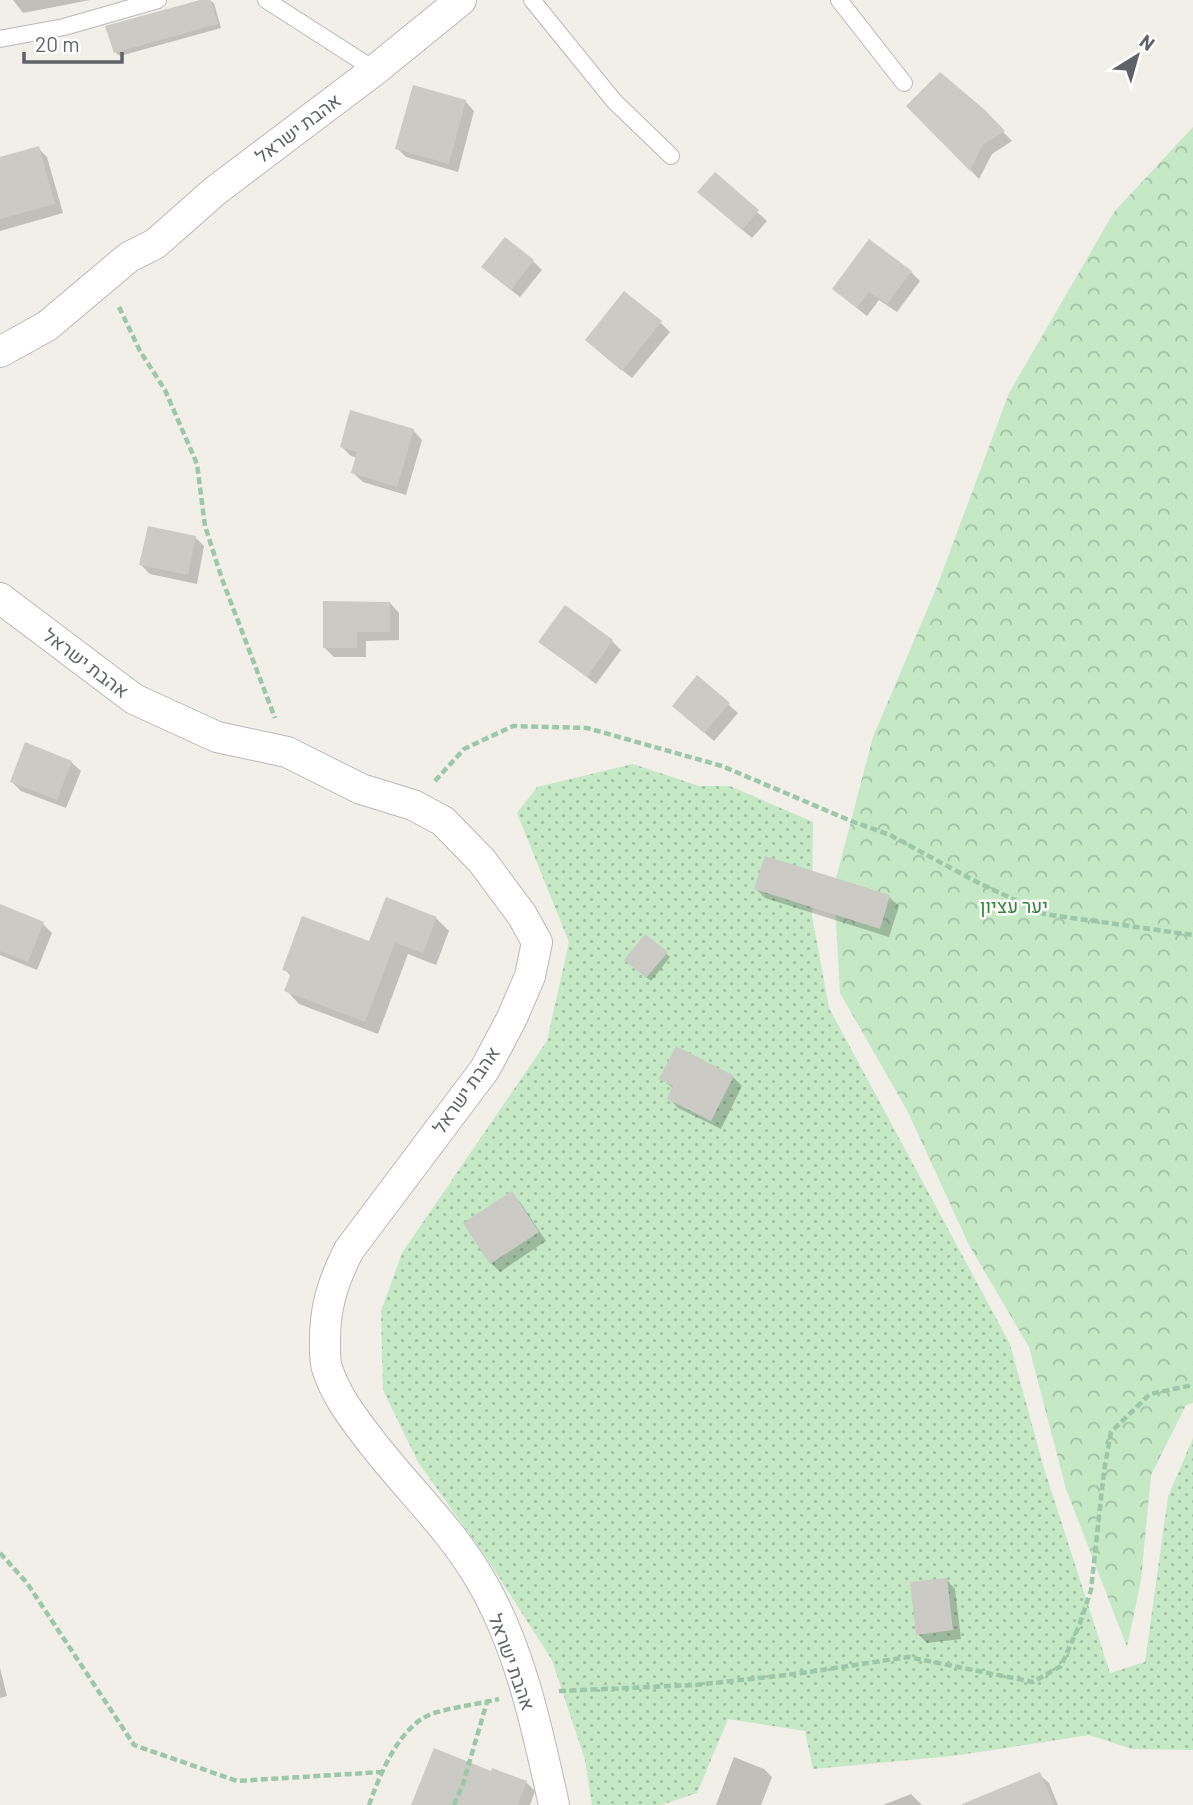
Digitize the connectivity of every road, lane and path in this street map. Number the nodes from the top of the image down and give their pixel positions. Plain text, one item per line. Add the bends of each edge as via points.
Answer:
1 (158, 0) edge
2 (266, 0) edge
3 (461, 0) edge
4 (532, 0) edge
5 (839, 0) edge
6 (0, 39) edge
7 (375, 70) junction
8 (904, 83) dead end
9 (671, 156) dead end
10 (118, 305) dead end
11 (0, 352) edge
12 (0, 598) edge
13 (287, 752) junction
14 (413, 805) junction
15 (1193, 935) edge
16 (1193, 1385) edge
17 (0, 1553) edge
18 (526, 1693) junction
19 (487, 1702) junction
20 (383, 1772) junction
21 (369, 1805) edge
22 (454, 1805) edge
23 (554, 1805) edge

1 - 6 lane via 64,27
2 - 7 lane
3 - 7 street, אהבת ישראל
4 - 9 lane via 614,101
5 - 8 lane
7 - 11 street, אהבת ישראל via 215,191 155,244 129,257 47,326
10 - 13 path via 165,390 197,464 213,553
12 - 13 street, אהבת ישראל via 134,699 217,737
13 - 14 street, אהבת ישראל via 361,789
14 - 15 path via 464,748 513,726 587,727 722,766 890,835 1044,914
14 - 18 street, אהבת ישראל via 443,821 482,861 537,942 530,976 485,1069 349,1250 334,1280 324,1324 326,1366 344,1406 477,1574 507,1635
16 - 18 path via 1150,1394 1111,1432 1091,1590 1061,1665 1033,1682 908,1657 695,1685
17 - 20 path via 27,1583 134,1745 237,1781
18 - 19 path
18 - 23 street, אהבת ישראל
19 - 20 path via 431,1714 403,1735
19 - 22 path
20 - 21 path

